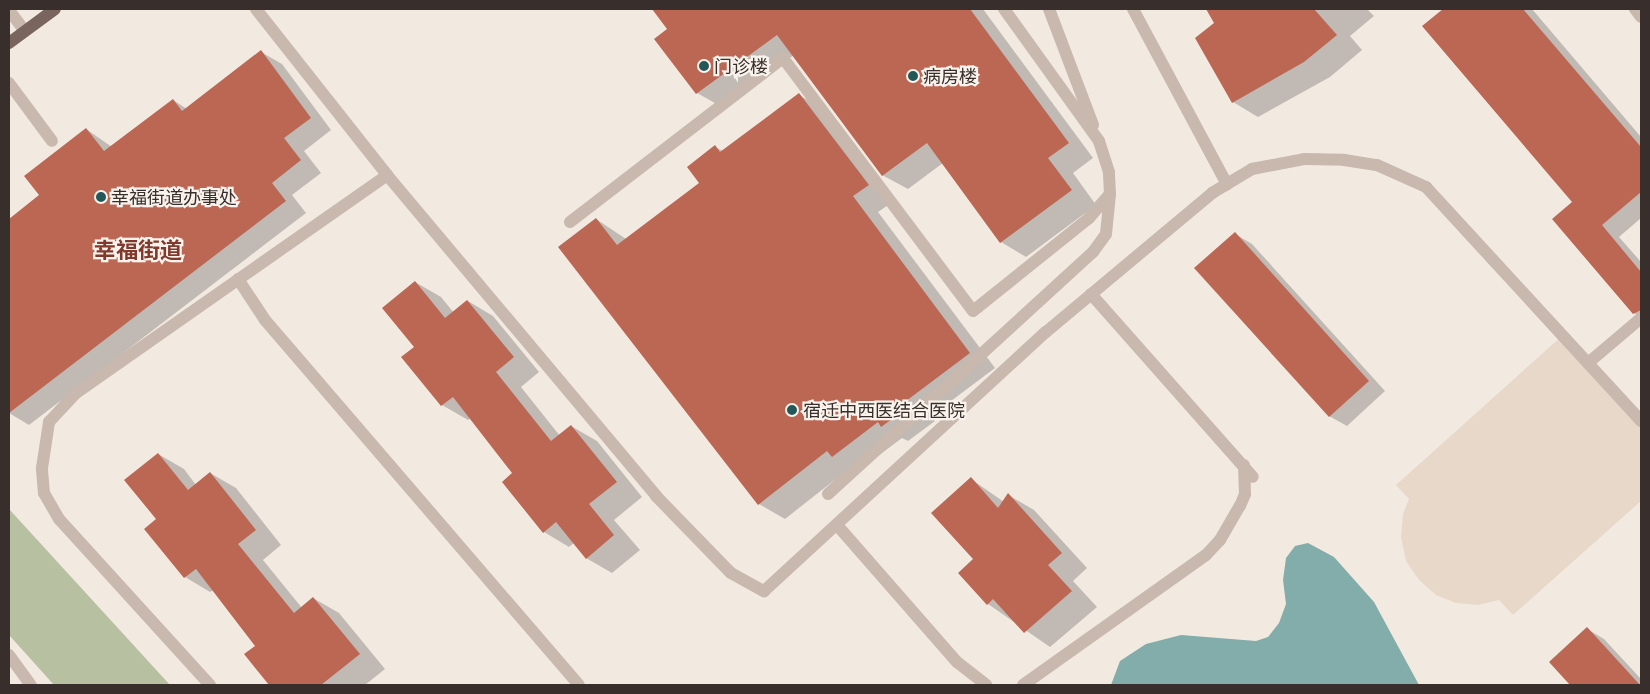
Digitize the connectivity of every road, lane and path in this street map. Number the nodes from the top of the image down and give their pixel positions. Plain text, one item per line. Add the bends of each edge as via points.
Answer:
1 (55, 9) edge
2 (256, 9) edge
3 (1004, 9) edge
4 (1049, 9) edge
5 (1132, 9) edge
6 (1634, 9) edge
7 (9, 10) edge
8 (1641, 17) edge
9 (25, 31) junction
10 (9, 43) edge
11 (9, 82) edge
12 (1099, 141) junction
13 (52, 142) dead end
14 (387, 174) junction
15 (1227, 184) junction
16 (1110, 194) junction
17 (570, 222) dead end
18 (238, 279) junction
19 (1091, 294) junction
20 (1641, 318) edge
21 (1588, 363) junction
22 (1641, 421) edge
23 (1244, 465) junction
24 (1253, 476) dead end
25 (828, 494) dead end
26 (837, 525) junction
27 (9, 655) edge
28 (31, 685) edge
29 (210, 685) edge
30 (580, 685) edge
31 (986, 685) edge
32 (1023, 685) edge

1 - 9 main road
2 - 14 street
3 - 12 street
4 - 12 street
5 - 15 street
6 - 8 street
7 - 9 street
9 - 10 main road
11 - 13 street
12 - 16 street via 1109,172
14 - 18 street
14 - 26 street via 656,496 731,573 764,591
15 - 19 street
15 - 21 street via 1252,169 1305,160 1377,165 1426,187
16 - 17 street via 1089,218 973,311 783,58
16 - 25 street via 1106,234 1093,252
18 - 29 street via 76,393 50,422 42,468 44,493 59,519
18 - 30 street via 265,320
19 - 23 street
19 - 26 street
20 - 21 street
21 - 22 street
23 - 24 street
23 - 32 street via 1245,494 1240,506 1220,540 1206,555
26 - 31 street via 958,662
27 - 28 street

